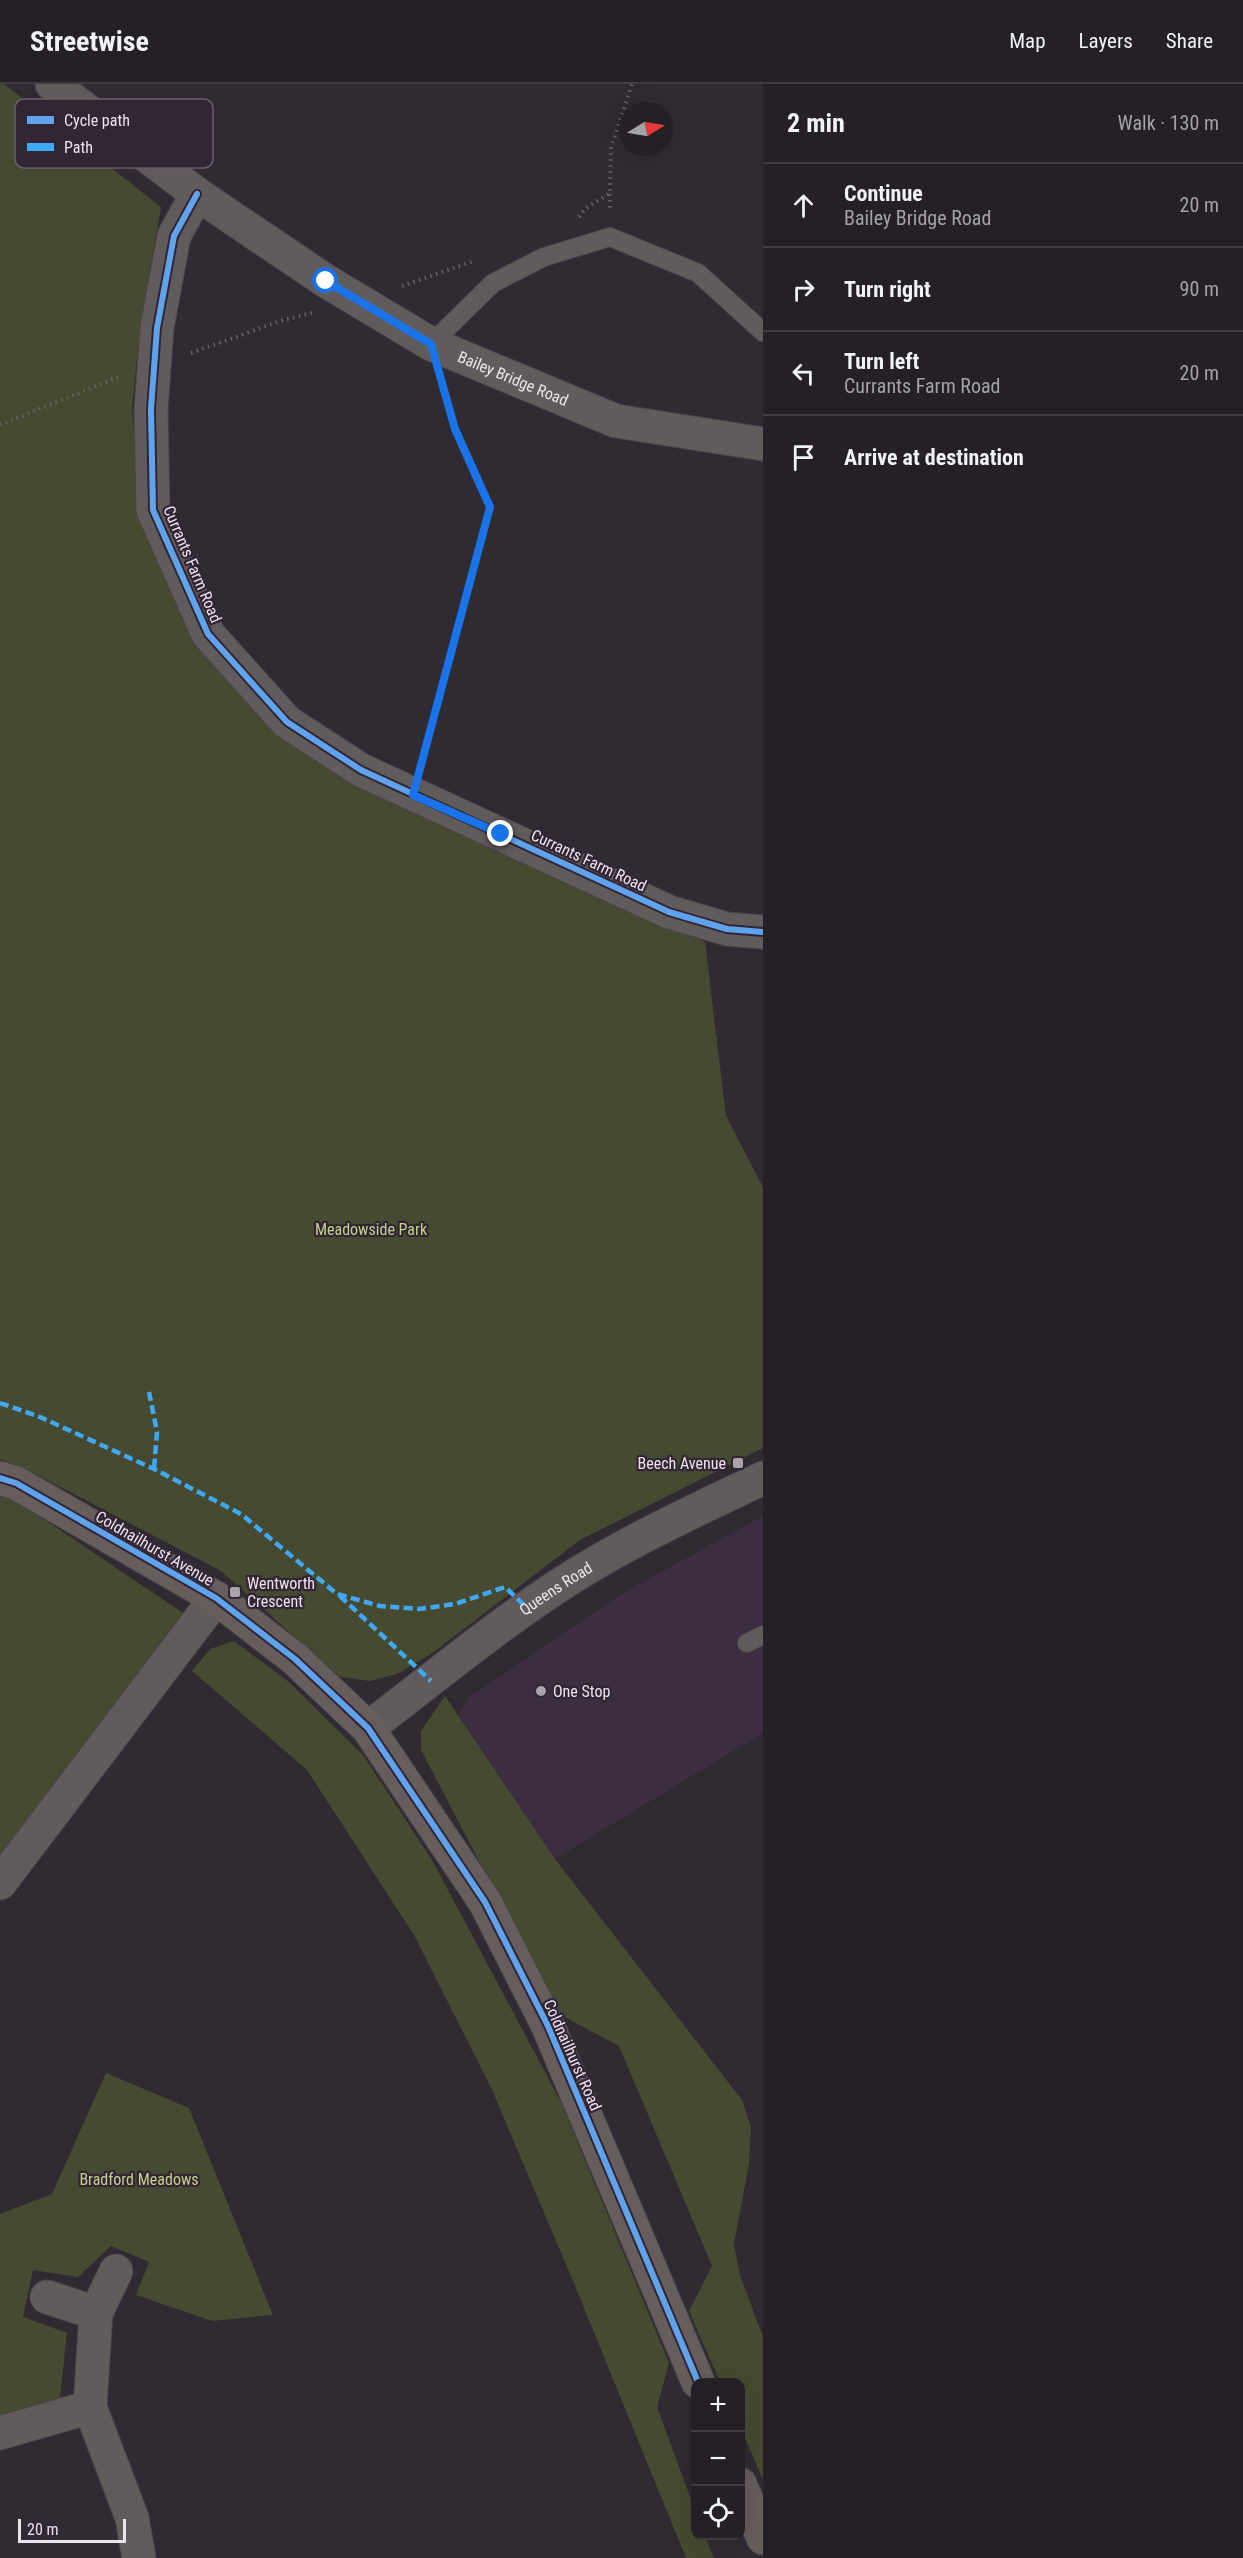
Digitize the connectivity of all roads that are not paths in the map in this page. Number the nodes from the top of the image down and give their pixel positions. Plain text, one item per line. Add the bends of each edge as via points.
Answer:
1 (52, 84) edge
2 (72, 99) edge
3 (163, 168) edge
4 (197, 194) junction
5 (763, 332) edge
6 (431, 344) junction
7 (763, 444) edge
8 (763, 932) edge
9 (0, 1478) edge
10 (763, 1478) edge
11 (216, 1599) junction
12 (368, 1728) junction
13 (0, 1883) edge
14 (116, 2271) dead end
15 (47, 2297) dead end
16 (96, 2313) junction
17 (696, 2378) edge
18 (90, 2407) junction
19 (0, 2433) edge
20 (742, 2486) edge
21 (763, 2538) edge
22 (139, 2558) edge

1 - 2 street, Bailey Bridge Road
3 - 4 street, Bailey Bridge Road
4 - 6 street, Bailey Bridge Road via 326,281
4 - 8 street, Currants Farm Road via 174,236 157,328 151,409 153,510 208,634 287,722 361,770 669,912 727,929
5 - 6 lane via 698,273 610,237 544,257 493,283
6 - 7 street, Bailey Bridge Road via 616,421
9 - 11 street, Coldnailhurst Avenue
10 - 12 street, Queens Road via 595,1563 527,1608
11 - 12 street, Coldnailhurst Avenue via 295,1659
11 - 13 street
12 - 17 street, Coldnailhurst Road via 485,1902 548,2026
14 - 16 street
15 - 16 street
16 - 18 street
18 - 19 street
18 - 22 street via 132,2518
20 - 21 street

